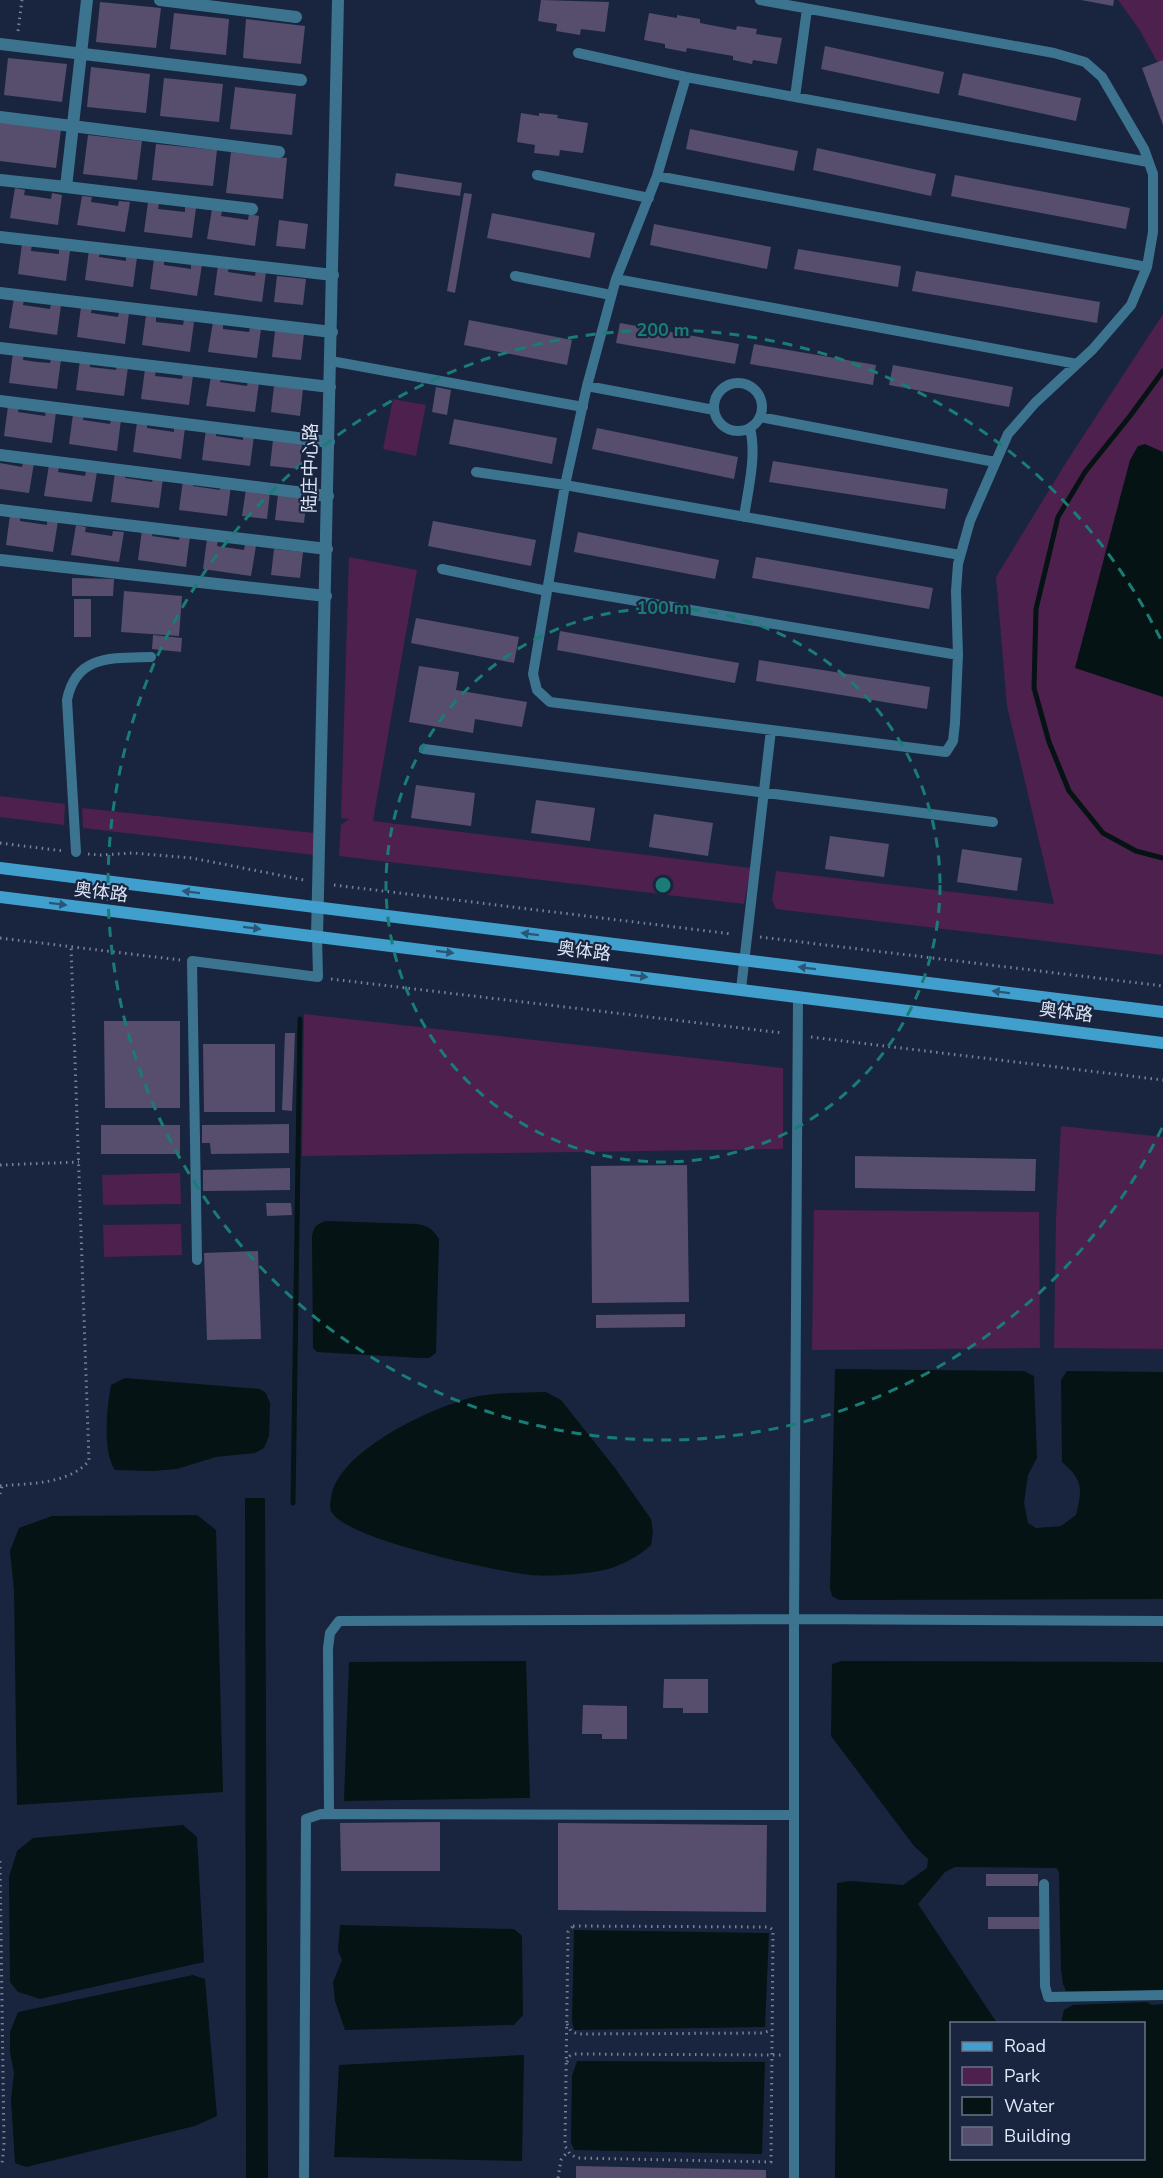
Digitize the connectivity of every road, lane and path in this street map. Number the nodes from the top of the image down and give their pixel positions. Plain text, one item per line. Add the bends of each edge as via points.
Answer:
1 (22, 0) edge
2 (87, 0) edge
3 (160, 0) edge
4 (338, 0) edge
5 (760, 0) edge
6 (807, 9) junction
7 (296, 17) dead end
8 (0, 44) edge
9 (16, 46) junction
10 (578, 53) dead end
11 (80, 55) junction
12 (686, 77) junction
13 (301, 80) dead end
14 (795, 97) junction
15 (0, 117) edge
16 (72, 126) junction
17 (279, 152) dead end
18 (1148, 162) junction
19 (537, 175) dead end
20 (657, 176) junction
21 (0, 180) edge
22 (66, 187) junction
23 (649, 198) junction
24 (252, 210) dead end
25 (0, 237) edge
26 (1147, 267) junction
27 (333, 275) junction
28 (515, 276) dead end
29 (615, 279) junction
30 (0, 293) edge
31 (611, 295) junction
32 (332, 332) junction
33 (0, 348) edge
34 (331, 361) junction
35 (1077, 364) junction
36 (587, 386) junction
37 (330, 387) junction
38 (0, 401) edge
39 (583, 407) junction
40 (714, 410) junction
41 (760, 417) junction
42 (750, 429) junction
43 (329, 442) junction
44 (0, 455) edge
45 (995, 462) junction
46 (476, 472) dead end
47 (565, 485) junction
48 (328, 496) junction
49 (0, 510) edge
50 (744, 517) junction
51 (327, 549) junction
52 (960, 555) junction
53 (0, 560) edge
54 (442, 569) dead end
55 (548, 588) junction
56 (326, 596) junction
57 (958, 655) junction
58 (151, 657) dead end
59 (771, 730) junction
60 (424, 749) dead end
61 (764, 793) junction
62 (993, 822) dead end
63 (0, 843) edge
64 (76, 852) junction
65 (0, 868) edge
66 (318, 883) junction
67 (0, 897) edge
68 (318, 907) junction
69 (317, 936) junction
70 (748, 936) junction
71 (0, 938) edge
72 (71, 946) junction
73 (745, 960) junction
74 (192, 961) junction
75 (318, 977) junction
76 (1163, 986) edge
77 (741, 989) junction
78 (798, 997) junction
79 (1163, 1012) edge
80 (798, 1035) junction
81 (1163, 1042) edge
82 (1163, 1080) edge
83 (79, 1162) junction
84 (0, 1165) edge
85 (197, 1260) dead end
86 (1, 1486) edge
87 (0, 1494) edge
88 (794, 1619) junction
89 (1163, 1621) edge
90 (329, 1814) junction
91 (794, 1815) junction
92 (0, 1861) edge
93 (1044, 1884) dead end
94 (1163, 1995) edge
95 (567, 2023) junction
96 (772, 2030) junction
97 (772, 2055) junction
98 (795, 2056) junction
99 (566, 2064) junction
100 (568, 2151) junction
101 (0, 2165) edge
102 (304, 2178) edge
103 (558, 2178) edge
104 (794, 2178) edge

1 - 9 path
2 - 11 street
3 - 7 street
4 - 27 street, 陆庄中心路
5 - 6 lane
6 - 14 lane
6 - 18 lane via 1054,53 1085,62 1102,77
8 - 9 street
9 - 11 street
10 - 12 lane
11 - 13 street
11 - 16 street
12 - 14 lane
12 - 20 lane
14 - 18 lane
15 - 16 street
16 - 17 street
16 - 22 street
18 - 26 lane via 1153,174 1153,232
19 - 23 lane
20 - 23 lane
20 - 26 lane
21 - 22 street
22 - 24 street
23 - 29 lane
25 - 27 street
26 - 35 lane via 1131,305
27 - 32 street, 陆庄中心路
28 - 31 lane
29 - 31 lane
29 - 35 lane
30 - 32 street
31 - 36 lane
32 - 34 street, 陆庄中心路
33 - 37 street
34 - 37 street, 陆庄中心路
34 - 39 lane
35 - 45 lane via 1008,434
36 - 39 lane
36 - 40 lane
37 - 43 street, 陆庄中心路
38 - 43 street
39 - 47 lane
40 - 41 lane via 723,388 746,384 762,401
40 - 42 lane via 727,429
41 - 42 lane
41 - 45 lane
42 - 50 lane via 753,451
43 - 48 street, 陆庄中心路
44 - 48 street
45 - 52 lane
46 - 47 lane
47 - 50 lane
47 - 55 lane
48 - 51 street, 陆庄中心路
49 - 51 street
50 - 52 lane
51 - 56 street, 陆庄中心路
52 - 57 lane via 956,591
53 - 56 street
54 - 55 lane
55 - 57 lane
55 - 59 lane via 533,674 537,690 550,702
56 - 66 street, 陆庄中心路
57 - 59 lane via 953,741 946,752
58 - 64 lane via 99,661 72,682 67,700
59 - 61 lane
60 - 61 lane
61 - 62 lane
61 - 70 lane
63 - 64 path
64 - 66 path via 192,858
68 -> 65 main road, 奥体路
66 - 68 street, 陆庄中心路
66 - 70 path
67 -> 69 main road, 奥体路
68 - 69 street, 陆庄中心路
73 -> 68 main road, 奥体路
69 - 75 lane
69 -> 77 main road, 奥体路
70 - 73 lane
70 - 76 path
71 - 72 path
72 - 74 path
72 - 83 path
73 - 77 lane
79 -> 73 main road, 奥体路
74 - 75 lane
74 - 85 lane
75 - 80 path
77 - 78 main road, 奥体路
78 - 80 lane
78 - 81 main road, 奥体路
80 - 82 path
80 - 88 lane
83 - 84 path
83 - 86 path via 88,1461 80,1471 65,1478
86 - 87 path
88 - 89 lane
88 - 90 lane via 339,1621 330,1634 328,1648
88 - 91 lane
90 - 91 lane
90 - 102 lane via 306,1819
91 - 98 lane
92 - 101 path via 4,2145
93 - 94 lane via 1048,1997
95 - 96 path via 578,2034
95 - 96 path via 568,1932 573,1926 769,1927 773,1930
95 - 99 path
96 - 97 path
97 - 98 path
97 - 99 path via 576,2054
97 - 100 path via 771,2162 577,2158
98 - 104 lane
99 - 100 path
100 - 103 path via 561,2160

